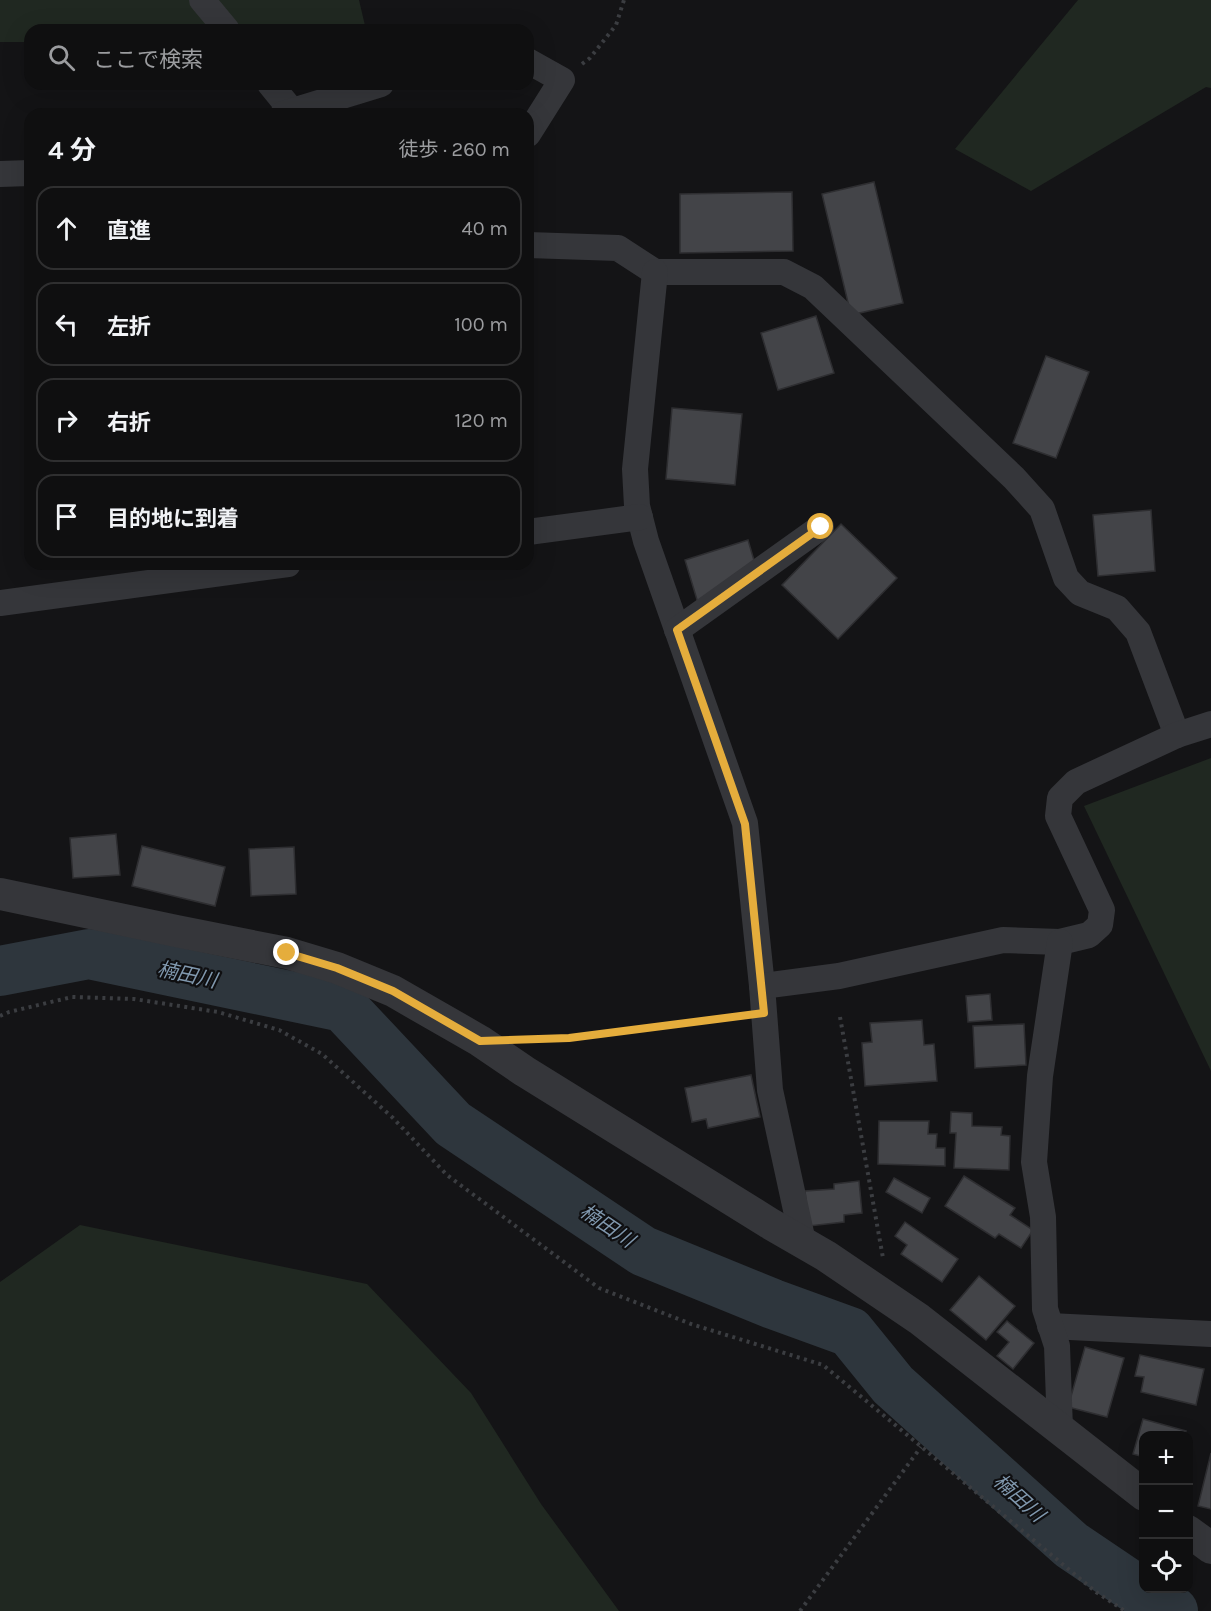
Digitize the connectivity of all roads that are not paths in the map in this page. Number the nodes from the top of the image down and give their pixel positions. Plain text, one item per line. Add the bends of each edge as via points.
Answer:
1 (202, 0) edge
2 (222, 24) edge
3 (534, 64) edge
4 (274, 90) edge
5 (362, 90) edge
6 (285, 108) edge
7 (304, 108) edge
8 (534, 124) edge
9 (24, 173) edge
10 (0, 174) edge
11 (534, 245) edge
12 (655, 272) junction
13 (640, 517) junction
14 (821, 527) dead end
15 (534, 531) edge
16 (244, 570) edge
17 (0, 603) edge
18 (677, 630) junction
19 (1211, 724) edge
20 (1177, 735) junction
21 (0, 894) edge
22 (1060, 942) junction
23 (762, 986) junction
24 (802, 1242) junction
25 (1050, 1326) junction
26 (1211, 1334) edge
27 (1060, 1429) junction
28 (1139, 1492) edge
29 (1193, 1535) edge
30 (1211, 1548) edge

1 - 2 street
3 - 8 street via 562,80
4 - 6 street
5 - 7 street
9 - 10 street
11 - 12 street via 618,248
12 - 13 street via 635,469
12 - 20 street via 784,272 813,287 1042,509 1066,578 1080,593 1117,608 1138,632
13 - 15 street
13 - 18 street
14 - 18 street
16 - 17 street
18 - 23 street via 745,824
19 - 20 street
20 - 22 street via 1076,782 1060,798 1058,816 1102,910 1100,925 1089,935
21 - 24 street via 287,953 393,991
22 - 23 street via 1002,940 839,976
22 - 25 street via 1040,1076 1034,1162 1043,1217 1045,1309
23 - 24 street via 770,1090
24 - 27 street via 919,1319
25 - 26 street
25 - 27 street via 1056,1346
27 - 28 street
29 - 30 street

